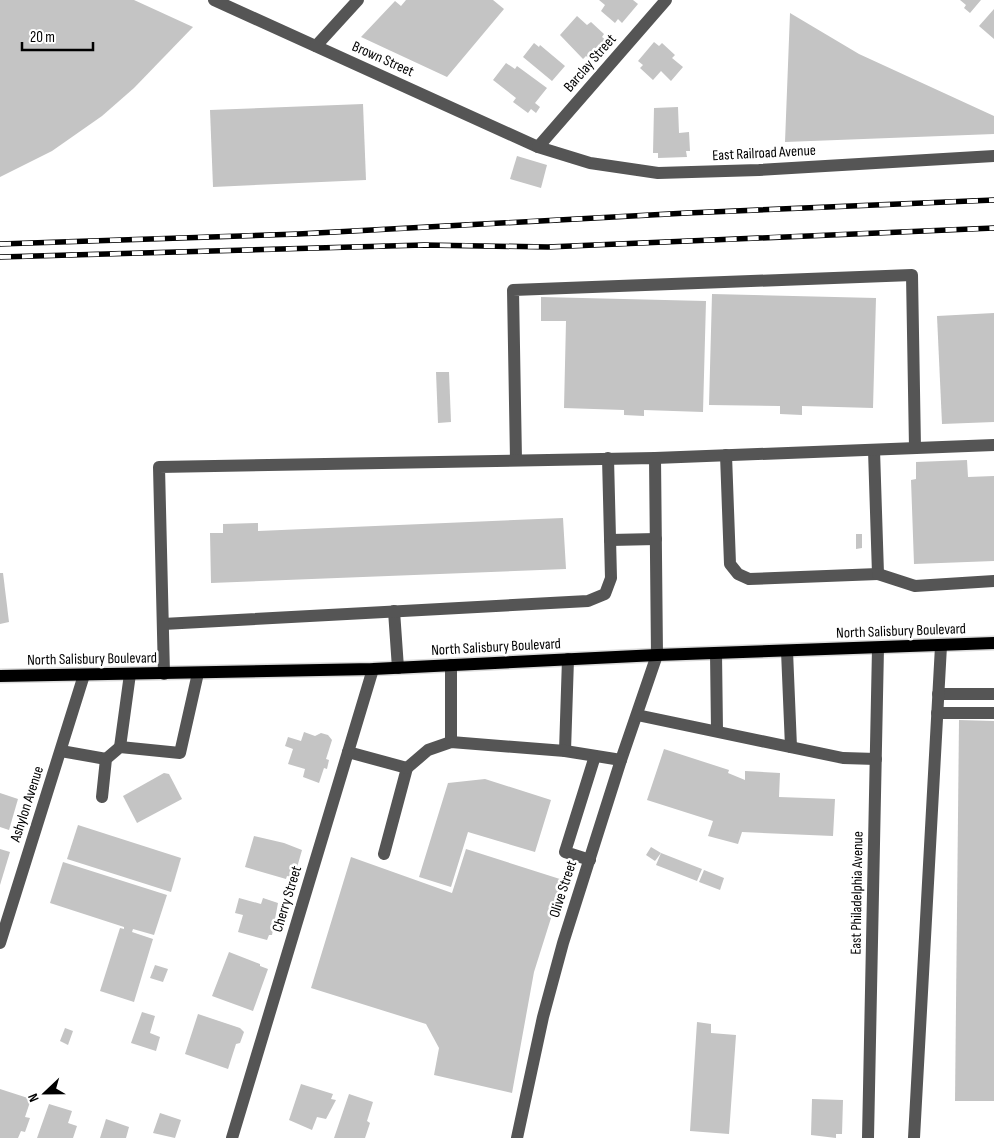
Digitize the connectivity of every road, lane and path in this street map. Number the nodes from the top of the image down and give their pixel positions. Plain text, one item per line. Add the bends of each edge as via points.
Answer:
1 (214, 0) edge
2 (358, 0) edge
3 (666, 0) edge
4 (316, 46) junction
5 (538, 147) junction
6 (994, 156) edge
7 (994, 445) edge
8 (915, 448) junction
9 (874, 450) junction
10 (726, 456) junction
11 (608, 458) junction
12 (655, 458) junction
13 (516, 460) junction
14 (656, 539) junction
15 (610, 540) junction
16 (878, 574) junction
17 (994, 582) edge
18 (394, 611) junction
19 (163, 624) junction
20 (994, 643) edge
21 (941, 646) junction
22 (878, 648) junction
23 (787, 651) junction
24 (716, 653) junction
25 (657, 655) junction
26 (568, 659) junction
27 (450, 665) junction
28 (398, 668) junction
29 (373, 669) junction
30 (198, 673) junction
31 (130, 674) junction
32 (164, 674) junction
33 (84, 675) junction
34 (0, 676) edge
35 (938, 694) junction
36 (994, 694) edge
37 (937, 713) junction
38 (993, 713) dead end
39 (637, 715) junction
40 (717, 731) junction
41 (451, 742) junction
42 (120, 747) junction
43 (791, 747) junction
44 (61, 751) junction
45 (566, 751) junction
46 (348, 752) junction
47 (595, 756) junction
48 (106, 758) junction
49 (876, 759) junction
50 (621, 760) junction
51 (407, 768) junction
52 (102, 797) dead end
53 (384, 854) dead end
54 (590, 860) junction
55 (0, 943) edge
56 (232, 1138) edge
57 (517, 1138) edge
58 (868, 1138) edge
59 (914, 1138) edge

1 - 4 street, Brown Street
2 - 4 street
3 - 5 street, Barclay Street
4 - 5 street, Brown Street
5 - 6 street, East Railroad Avenue via 590,163 658,173
7 - 8 street
8 - 9 street
8 - 13 street via 912,275 513,290
9 - 10 street
9 - 16 street
10 - 12 street
10 - 16 street via 730,564 738,574 748,578
11 - 12 street
11 - 13 street
11 - 15 street
12 - 14 street, Olive Street
13 - 19 street via 158,467
14 - 15 street
14 - 25 street, Olive Street
15 - 18 street via 611,578 605,594 588,601
16 - 17 street via 915,586
18 - 19 street
18 - 28 street
19 - 32 street
20 - 21 main road, North Salisbury Boulevard
21 - 22 main road, North Salisbury Boulevard
21 - 35 street
22 - 23 main road, North Salisbury Boulevard
22 - 49 street, East Philadelphia Avenue
23 - 24 main road, North Salisbury Boulevard
23 - 43 street
24 - 25 main road, North Salisbury Boulevard
24 - 40 street
25 - 26 main road, North Salisbury Boulevard
25 - 39 street, Olive Street
26 - 27 main road, North Salisbury Boulevard
26 - 45 street
27 - 28 main road, North Salisbury Boulevard
27 - 41 street
28 - 29 main road, North Salisbury Boulevard
29 - 30 main road, North Salisbury Boulevard
29 - 46 street, Cherry Street
30 - 32 main road, North Salisbury Boulevard
30 - 42 street via 180,753
31 - 32 main road, North Salisbury Boulevard
31 - 33 main road, North Salisbury Boulevard
31 - 42 street
33 - 34 main road, North Salisbury Boulevard
33 - 44 street, Ashylon Avenue
35 - 36 street
35 - 37 street
37 - 38 street
37 - 59 street
39 - 40 street
39 - 50 street, Olive Street
40 - 43 street
41 - 45 street
41 - 51 street via 428,750
42 - 48 street
43 - 49 street via 843,758
44 - 48 street
44 - 55 street, Ashylon Avenue
45 - 47 street
46 - 51 street
46 - 56 street, Cherry Street
47 - 50 street
47 - 54 street via 566,852
48 - 52 street
49 - 58 street, East Philadelphia Avenue
50 - 54 street, Olive Street
51 - 53 street
54 - 57 street, Olive Street via 543,1017

